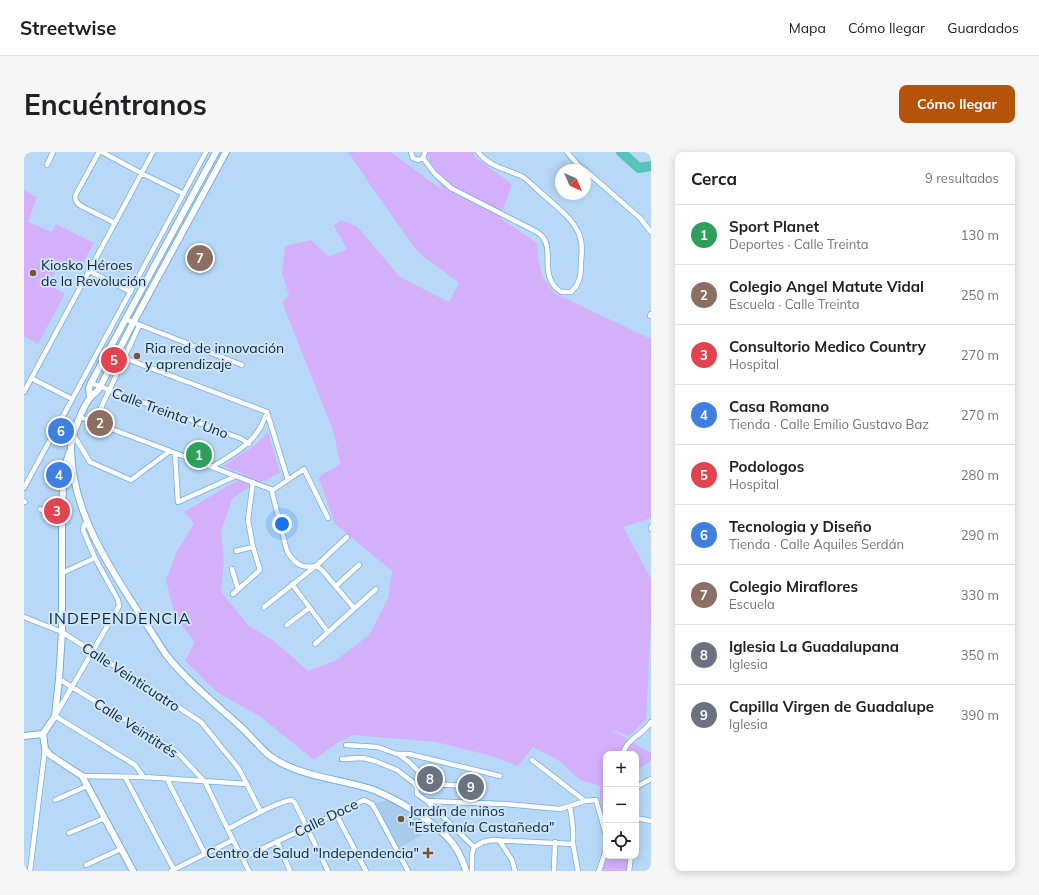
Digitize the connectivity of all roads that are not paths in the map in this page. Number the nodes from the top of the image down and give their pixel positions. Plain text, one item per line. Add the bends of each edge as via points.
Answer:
1 (53, 152) edge
2 (99, 152) edge
3 (102, 152) edge
4 (153, 152) edge
5 (206, 152) edge
6 (216, 152) edge
7 (226, 152) edge
8 (411, 152) edge
9 (425, 152) edge
10 (478, 152) edge
11 (567, 152) edge
12 (423, 158) junction
13 (578, 164) edge
14 (47, 165) dead end
15 (141, 173) junction
16 (591, 175) edge
17 (184, 194) junction
18 (115, 223) junction
19 (651, 232) edge
20 (89, 271) junction
21 (131, 292) junction
22 (125, 319) junction
23 (133, 323) junction
24 (139, 326) junction
25 (108, 350) junction
26 (117, 355) junction
27 (124, 358) junction
28 (242, 365) dead end
29 (31, 378) junction
30 (91, 383) junction
31 (100, 387) junction
32 (109, 390) junction
33 (24, 392) edge
34 (90, 397) junction
35 (72, 399) junction
36 (267, 412) junction
37 (80, 417) junction
38 (94, 423) junction
39 (73, 434) junction
40 (249, 444) junction
41 (70, 449) junction
42 (172, 452) junction
43 (212, 467) junction
44 (236, 476) junction
45 (288, 480) junction
46 (253, 482) junction
47 (24, 488) edge
48 (273, 490) junction
49 (40, 509) dead end
50 (328, 518) dead end
51 (62, 521) junction
52 (88, 521) junction
53 (347, 537) dead end
54 (253, 548) junction
55 (236, 552) dead end
56 (95, 558) junction
57 (359, 565) dead end
58 (316, 566) junction
59 (232, 569) dead end
60 (62, 573) junction
61 (292, 584) junction
62 (336, 586) junction
63 (238, 589) junction
64 (376, 589) dead end
65 (233, 594) dead end
66 (264, 607) dead end
67 (309, 608) junction
68 (354, 608) junction
69 (24, 617) edge
70 (287, 625) dead end
71 (62, 632) junction
72 (328, 632) junction
73 (315, 644) dead end
74 (92, 653) junction
75 (59, 679) junction
76 (72, 687) junction
77 (55, 716) junction
78 (651, 722) edge
79 (42, 734) junction
80 (24, 736) edge
81 (346, 744) dead end
82 (45, 748) junction
83 (625, 751) edge
84 (397, 754) junction
85 (342, 759) dead end
86 (532, 760) dead end
87 (82, 776) junction
88 (500, 776) dead end
89 (125, 777) junction
90 (144, 777) junction
91 (167, 779) junction
92 (651, 779) edge
93 (205, 782) junction
94 (416, 783) junction
95 (247, 784) junction
96 (639, 785) edge
97 (87, 786) junction
98 (469, 786) dead end
99 (55, 800) dead end
100 (428, 801) junction
101 (585, 801) junction
102 (570, 806) junction
103 (261, 812) junction
104 (336, 814) junction
105 (651, 816) edge
106 (105, 818) junction
107 (639, 818) edge
108 (649, 820) edge
109 (603, 824) edge
110 (306, 827) junction
111 (228, 829) junction
112 (69, 833) dead end
113 (233, 840) junction
114 (499, 840) junction
115 (277, 841) junction
116 (555, 842) junction
117 (573, 844) junction
118 (474, 847) junction
119 (121, 849) junction
120 (205, 854) junction
121 (242, 858) junction
122 (603, 859) edge
123 (631, 859) edge
124 (86, 865) dead end
125 (172, 870) edge
126 (30, 871) edge
127 (133, 871) edge
128 (250, 871) edge
129 (290, 871) edge
130 (328, 871) edge
131 (366, 871) edge
132 (408, 871) edge
133 (466, 871) edge
134 (472, 871) edge
135 (515, 871) edge
136 (554, 871) edge
137 (578, 871) edge
138 (599, 871) edge
139 (630, 871) edge

1 - 14 street
2 - 18 street via 75,196 77,204
3 - 15 street
4 - 15 street
5 - 17 street
6 - 22 main road
7 - 23 main road
8 - 12 street via 416,160
9 - 12 street
10 - 12 street via 494,166 524,178 573,224 580,234 582,253 579,283 571,292 561,292 551,283 543,236 451,188 435,174
11 - 13 street
15 - 17 street
15 - 18 street
16 - 19 street via 640,218
17 - 21 street
18 - 20 street
20 - 21 street
20 - 29 street
21 - 35 street
22 - 23 street
22 - 25 main road
23 - 24 street
23 - 26 main road
24 - 27 street
24 - 28 street
25 - 26 street
25 - 30 main road
26 - 27 street
26 - 31 main road
27 - 32 street
27 - 36 street
29 - 33 street
29 - 35 street
30 - 31 street, Calle Treinta Y Uno
30 - 34 main road
31 - 32 street, Calle Treinta Y Uno
31 - 34 main road via 98,392
32 - 38 street
32 - 40 street, Calle Treinta Y Uno
34 - 37 main road
35 - 47 street
36 - 40 street via 263,424
36 - 45 street
37 - 38 street
37 - 39 main road
38 - 42 street
39 - 41 main road
39 - 42 street via 90,462 131,480
40 - 43 street
41 - 51 main road via 64,471
41 - 52 main road via 76,486
42 - 43 street
42 - 44 street via 178,502
43 - 44 street
44 - 46 street
45 - 48 street
45 - 50 street via 304,469
46 - 48 street
46 - 54 street via 248,520
48 - 58 street via 289,554 296,564
49 - 51 street
51 - 60 main road
52 - 56 street via 83,530
52 - 133 main road via 102,553 167,656 202,693 270,755 287,766 373,790 415,811 453,844
53 - 58 street
54 - 55 street
54 - 63 street via 259,571
56 - 60 street
56 - 74 street via 119,603 118,610
57 - 62 street
58 - 61 street
58 - 62 street
59 - 63 street
60 - 71 main road
61 - 66 street
61 - 67 street
62 - 68 street
63 - 65 street
64 - 68 street
67 - 70 street
67 - 72 street
68 - 72 street
69 - 71 street, Calle Veinticuatro
71 - 74 street, Calle Veinticuatro
71 - 75 main road
72 - 73 street
74 - 76 street
74 - 95 street, Calle Veinticuatro via 201,722 239,769
75 - 76 street, Calle Veintitrés
75 - 77 main road
76 - 77 street
76 - 93 street, Calle Veintitrés via 176,751
77 - 79 main road
77 - 90 street via 135,765
78 - 83 street
79 - 80 main road
79 - 82 main road
81 - 84 street via 378,747
82 - 87 main road via 57,761
82 - 126 street
84 - 88 street via 410,754
84 - 94 street via 422,775
85 - 94 street via 363,758 375,761 397,770
86 - 101 street
87 - 89 street
87 - 97 main road
89 - 90 street
89 - 125 street
90 - 91 street
91 - 93 street
91 - 120 street
92 - 96 street
93 - 95 street
93 - 111 street, Calle Veintitrés
94 - 98 street
94 - 100 street via 417,794
95 - 103 street, Calle Veinticuatro
97 - 99 street
97 - 106 main road
100 - 102 street via 560,809
100 - 118 street
101 - 102 street
101 - 109 street via 596,800
102 - 117 street
103 - 110 street via 292,800
103 - 111 street
104 - 110 street, Calle Doce
104 - 131 street
104 - 132 street, Calle Doce via 364,800 367,801 376,809
105 - 108 street
106 - 112 street
106 - 119 main road
107 - 108 street
110 - 115 street, Calle Doce
110 - 130 street
111 - 113 street, Calle Veintitrés
113 - 120 street
113 - 121 street, Calle Veintitrés
114 - 116 street
114 - 118 street via 483,842
114 - 135 street via 512,860
115 - 121 street, Calle Doce
115 - 129 street
116 - 117 street
116 - 136 street
117 - 137 street
118 - 134 street
119 - 124 street
119 - 127 main road
120 - 125 street
121 - 128 street, Calle Veintitrés
122 - 138 street
123 - 139 street

